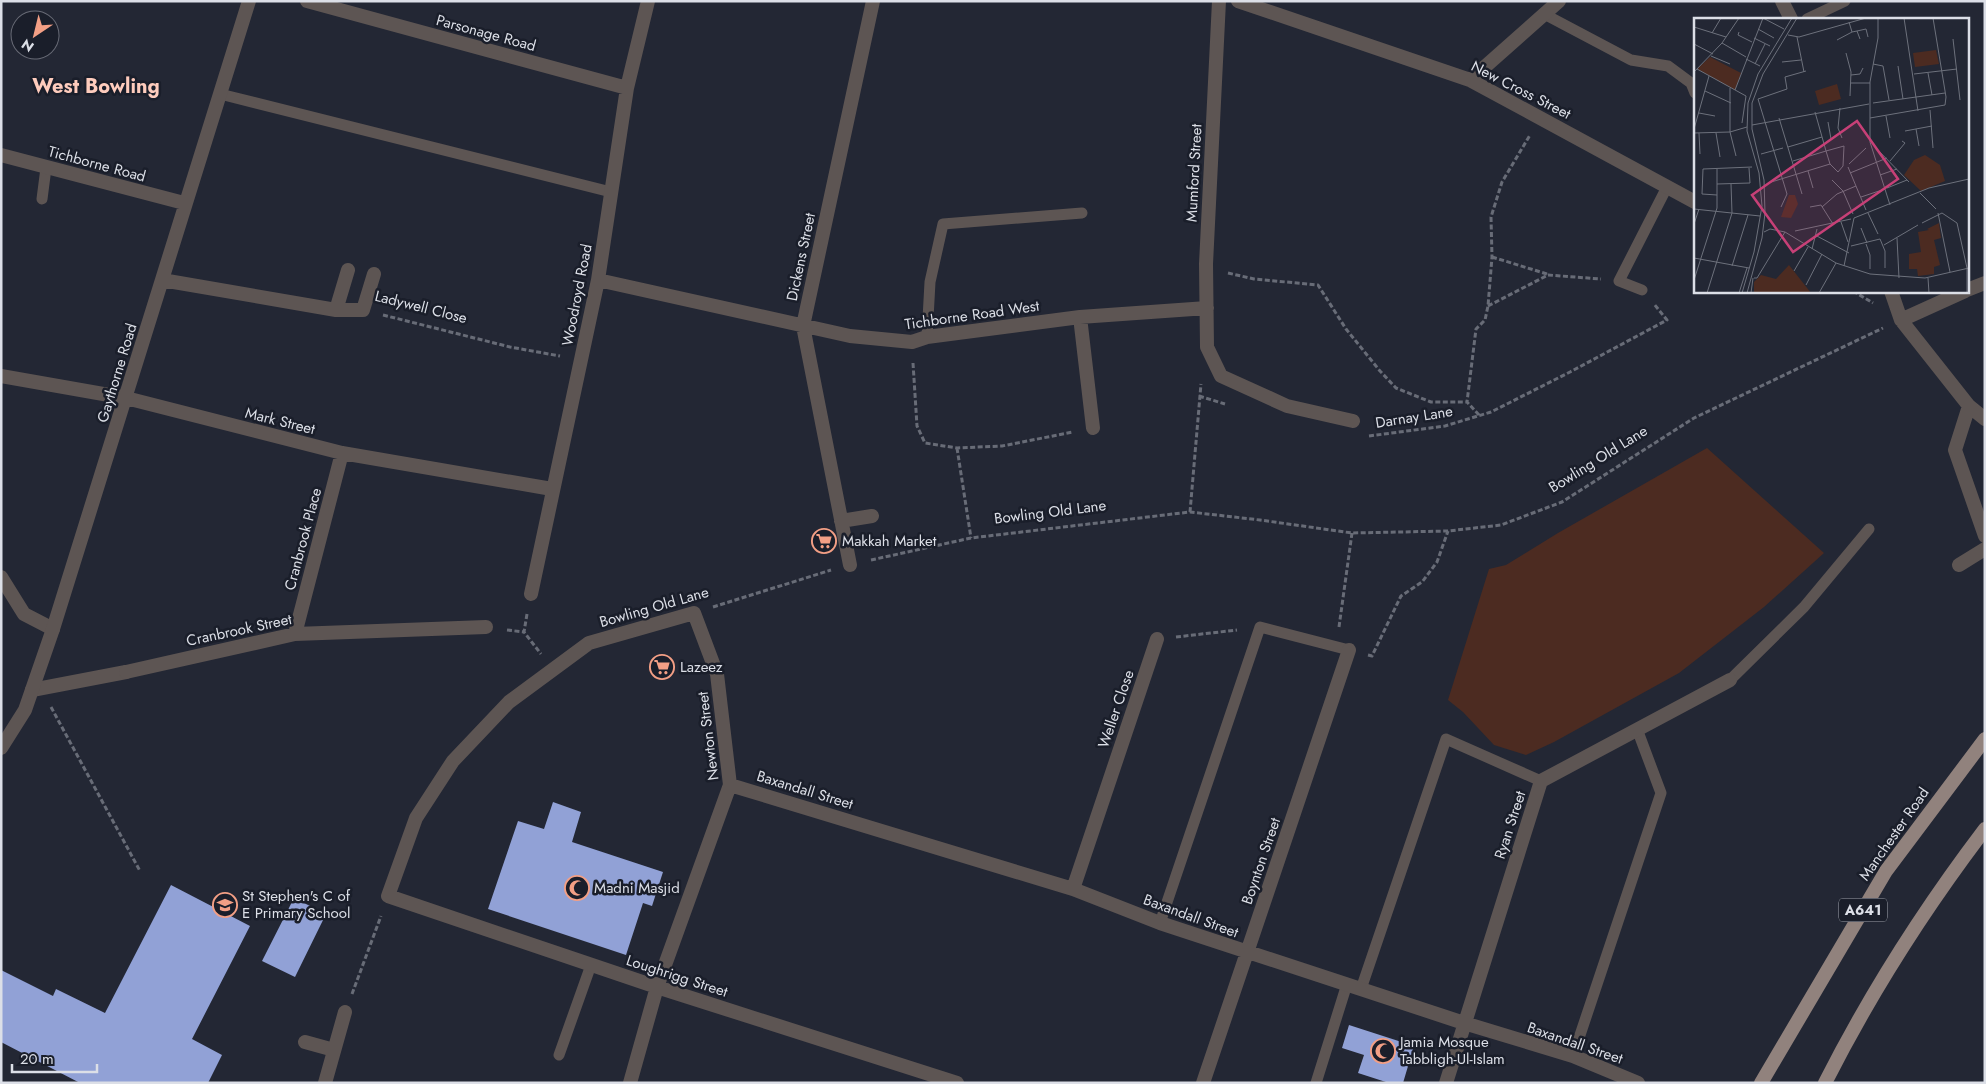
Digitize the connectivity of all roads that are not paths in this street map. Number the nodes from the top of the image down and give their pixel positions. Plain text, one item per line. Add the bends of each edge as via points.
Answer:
1 (249, 1) edge
2 (307, 1) edge
3 (648, 1) edge
4 (873, 1) edge
5 (1219, 1) edge
6 (1238, 1) edge
7 (1538, 1) edge
8 (1559, 1) edge
9 (1782, 1) edge
10 (1845, 1) edge
11 (1544, 14) junction
12 (1790, 18) edge
13 (1809, 18) edge
14 (1470, 80) junction
15 (627, 88) junction
16 (1694, 91) edge
17 (220, 94) junction
18 (1, 155) edge
19 (46, 168) junction
20 (1667, 187) junction
21 (611, 192) junction
22 (42, 199) dead end
23 (1694, 201) edge
24 (184, 203) junction
25 (1082, 213) dead end
26 (348, 270) dead end
27 (374, 274) dead end
28 (162, 280) junction
29 (598, 280) junction
30 (1985, 283) edge
31 (1642, 290) road end
32 (1968, 290) edge
33 (1891, 292) edge
34 (1964, 292) edge
35 (1207, 308) junction
36 (336, 310) junction
37 (1080, 317) junction
38 (1901, 320) junction
39 (803, 326) junction
40 (927, 337) junction
41 (1, 376) edge
42 (126, 398) junction
43 (1969, 406) junction
44 (1985, 419) edge
45 (1353, 421) dead end
46 (1093, 428) road end
47 (342, 453) junction
48 (552, 489) junction
49 (872, 516) dead end
50 (841, 521) junction
51 (1869, 529) dead end
52 (1985, 536) edge
53 (1985, 549) edge
54 (850, 564) road end
55 (1959, 565) dead end
56 (1, 577) edge
57 (531, 594) road end
58 (694, 613) joint
59 (486, 627) dead end
60 (53, 629) junction
61 (295, 634) junction
62 (1157, 639) road end
63 (1343, 648) joint
64 (1730, 680) joint
65 (37, 689) junction
66 (1637, 730) junction
67 (1985, 739) edge
68 (1, 748) edge
69 (1541, 781) junction
70 (730, 785) junction
71 (1985, 829) edge
72 (1073, 889) junction
73 (388, 896) joint
74 (1160, 923) junction
75 (1248, 953) junction
76 (591, 965) junction
77 (1347, 984) junction
78 (657, 987) junction
79 (1361, 988) junction
80 (346, 1012) road end
81 (1464, 1023) junction
82 (305, 1042) dead end
83 (334, 1050) junction
84 (559, 1055) dead end
85 (1573, 1056) junction
86 (325, 1083) edge
87 (630, 1083) edge
88 (957, 1083) edge
89 (1203, 1083) edge
90 (1316, 1083) edge
91 (1446, 1083) edge
92 (1638, 1083) edge
93 (1761, 1083) edge
94 (1825, 1083) edge

1 - 17 street, Gaythorne Road
2 - 15 street, Parsonage Road
3 - 15 street, Woodroyd Road
4 - 39 street, Dickens Street
5 - 35 street, Mumford Street via 1206,264
6 - 14 street, New Cross Street
7 - 11 street
8 - 11 street
9 - 12 street
10 - 13 lane
11 - 14 street
11 - 16 lane via 1631,60 1668,66 1691,83
14 - 20 street, New Cross Street
15 - 21 street, Woodroyd Road
17 - 21 lane
17 - 24 street, Gaythorne Road
18 - 19 street, Tichborne Road
19 - 22 lane
19 - 24 street, Tichborne Road
20 - 23 street, New Cross Street
20 - 31 lane via 1619,281
21 - 29 street, Woodroyd Road
24 - 28 street, Gaythorne Road
25 - 40 lane via 943,224 930,282
26 - 36 street
27 - 36 street, Ladywell Close via 363,310
28 - 36 street, Ladywell Close
28 - 42 street, Gaythorne Road
29 - 39 street, Tichborne Road West
29 - 48 street, Woodroyd Road
30 - 32 street
33 - 38 street
34 - 38 street
35 - 37 street, Tichborne Road West
35 - 45 street, Mumford Street via 1207,347 1221,376 1287,406
37 - 40 street, Tichborne Road West
37 - 46 street
38 - 43 street
39 - 40 street, Tichborne Road West via 850,336 912,342
39 - 50 street, Dickens Street
41 - 42 street, Mark Street
42 - 47 street, Mark Street
42 - 60 street, Gaythorne Road
43 - 44 street
43 - 52 street via 1955,450
47 - 48 street, Mark Street
47 - 61 street, Cranbrook Place
48 - 57 street, Woodroyd Road
49 - 50 street
50 - 54 street, Dickens Street
51 - 64 lane via 1804,607
53 - 55 street
56 - 60 street via 24,614
58 - 70 street, Newton Street via 717,674
58 - 73 street, Bowling Old Lane via 589,643 509,702 452,761 416,818
59 - 61 street, Cranbrook Street
60 - 65 street, Gaythorne Road
61 - 65 street, Cranbrook Street
62 - 72 street, Weller Close
63 - 74 lane via 1260,627
63 - 75 street, Boynton Street
64 - 66 street, Ryan Street
65 - 68 street, Gaythorne Road
66 - 69 street, Ryan Street
66 - 85 lane via 1661,793
67 - 93 main road, Manchester Road / A641 via 1886,871
69 - 79 lane via 1446,739
69 - 81 street, Ryan Street
70 - 72 street, Baxandall Street
70 - 78 street, Newton Street
71 - 94 main road via 1919,920
72 - 74 street, Baxandall Street
73 - 76 street, Loughrigg Street
74 - 75 street, Baxandall Street
75 - 77 street, Baxandall Street
75 - 89 street, Boynton Street
76 - 78 street, Loughrigg Street
76 - 84 lane
77 - 79 street, Baxandall Street
77 - 90 lane
78 - 87 street, Newton Street
78 - 88 street, Loughrigg Street
79 - 81 street, Baxandall Street
80 - 83 street
81 - 85 street, Baxandall Street
81 - 91 street, Ryan Street
82 - 83 street
83 - 86 street
85 - 92 street, Baxandall Street

